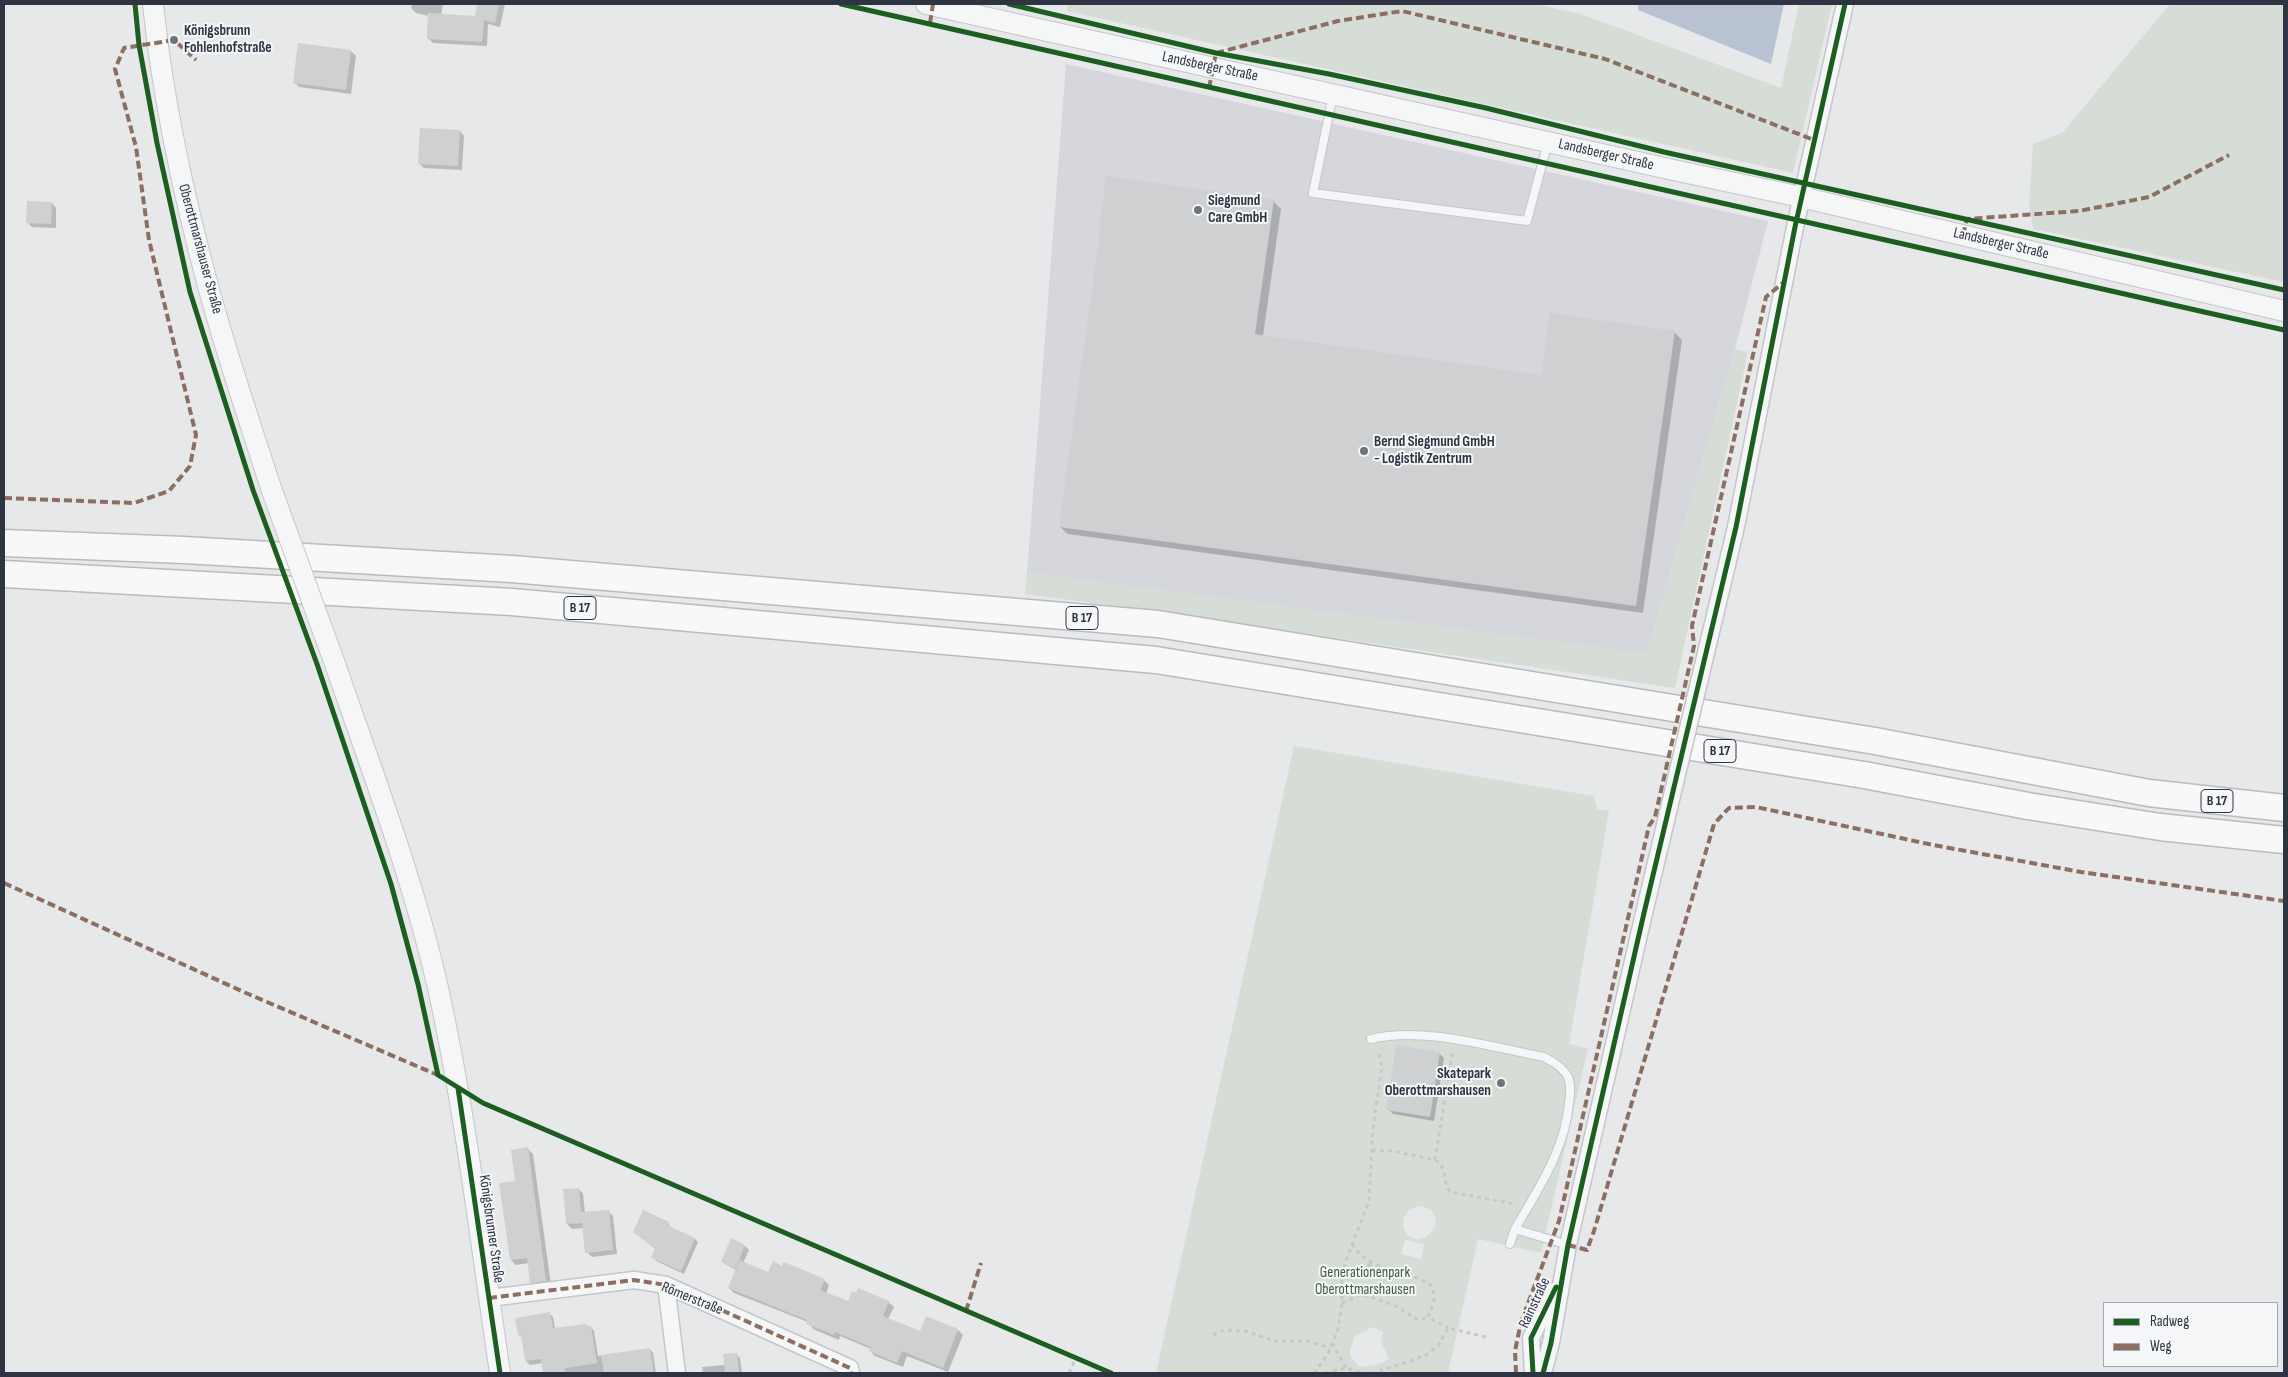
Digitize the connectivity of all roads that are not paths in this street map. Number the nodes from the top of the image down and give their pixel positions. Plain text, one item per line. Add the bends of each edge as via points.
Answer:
1 (153, 4) edge
2 (926, 4) edge
3 (1845, 4) edge
4 (1333, 94) junction
5 (1548, 142) junction
6 (1801, 196) junction
7 (2284, 311) edge
8 (4, 543) edge
9 (4, 574) edge
10 (335, 664) joint
11 (2284, 808) edge
12 (2284, 840) edge
13 (1371, 1039) road end
14 (1515, 1229) junction
15 (1510, 1244) dead end
16 (1568, 1245) junction
17 (1562, 1273) junction
18 (666, 1285) junction
19 (489, 1298) junction
20 (500, 1373) edge
21 (677, 1373) edge
22 (852, 1373) edge
23 (1533, 1373) edge
24 (1543, 1373) edge

1 - 10 street, Oberottmarshauser Straße, bridge via 176,159 210,294 271,488
2 - 4 street, Landsberger Straße
3 - 6 street, Rainstraße
4 - 5 street, Landsberger Straße
4 - 5 lane via 1313,193 1527,221
5 - 6 street, Landsberger Straße
6 - 7 street, Landsberger Straße
6 - 16 street, Rainstraße, bridge via 1736,527
8 - 11 highway, B 17 via 512,569 1158,624 1875,741 2149,793
9 - 12 highway, B 17 via 512,602 1156,660 1864,775 2028,806 2160,827
10 - 19 street, Königsbrunner Straße via 406,870 437,986 458,1088
13 - 14 lane via 1391,1034 1420,1035 1544,1057 1559,1066 1569,1079 1568,1115 1561,1144
14 - 15 lane
14 - 16 lane
16 - 17 street, Rainstraße
17 - 23 street, Rainstraße via 1531,1338
17 - 24 street, Rainstraße
18 - 19 street, Römerstraße via 634,1280
18 - 21 street
18 - 22 street, Römerstraße via 850,1368
19 - 20 street, Königsbrunner Straße

